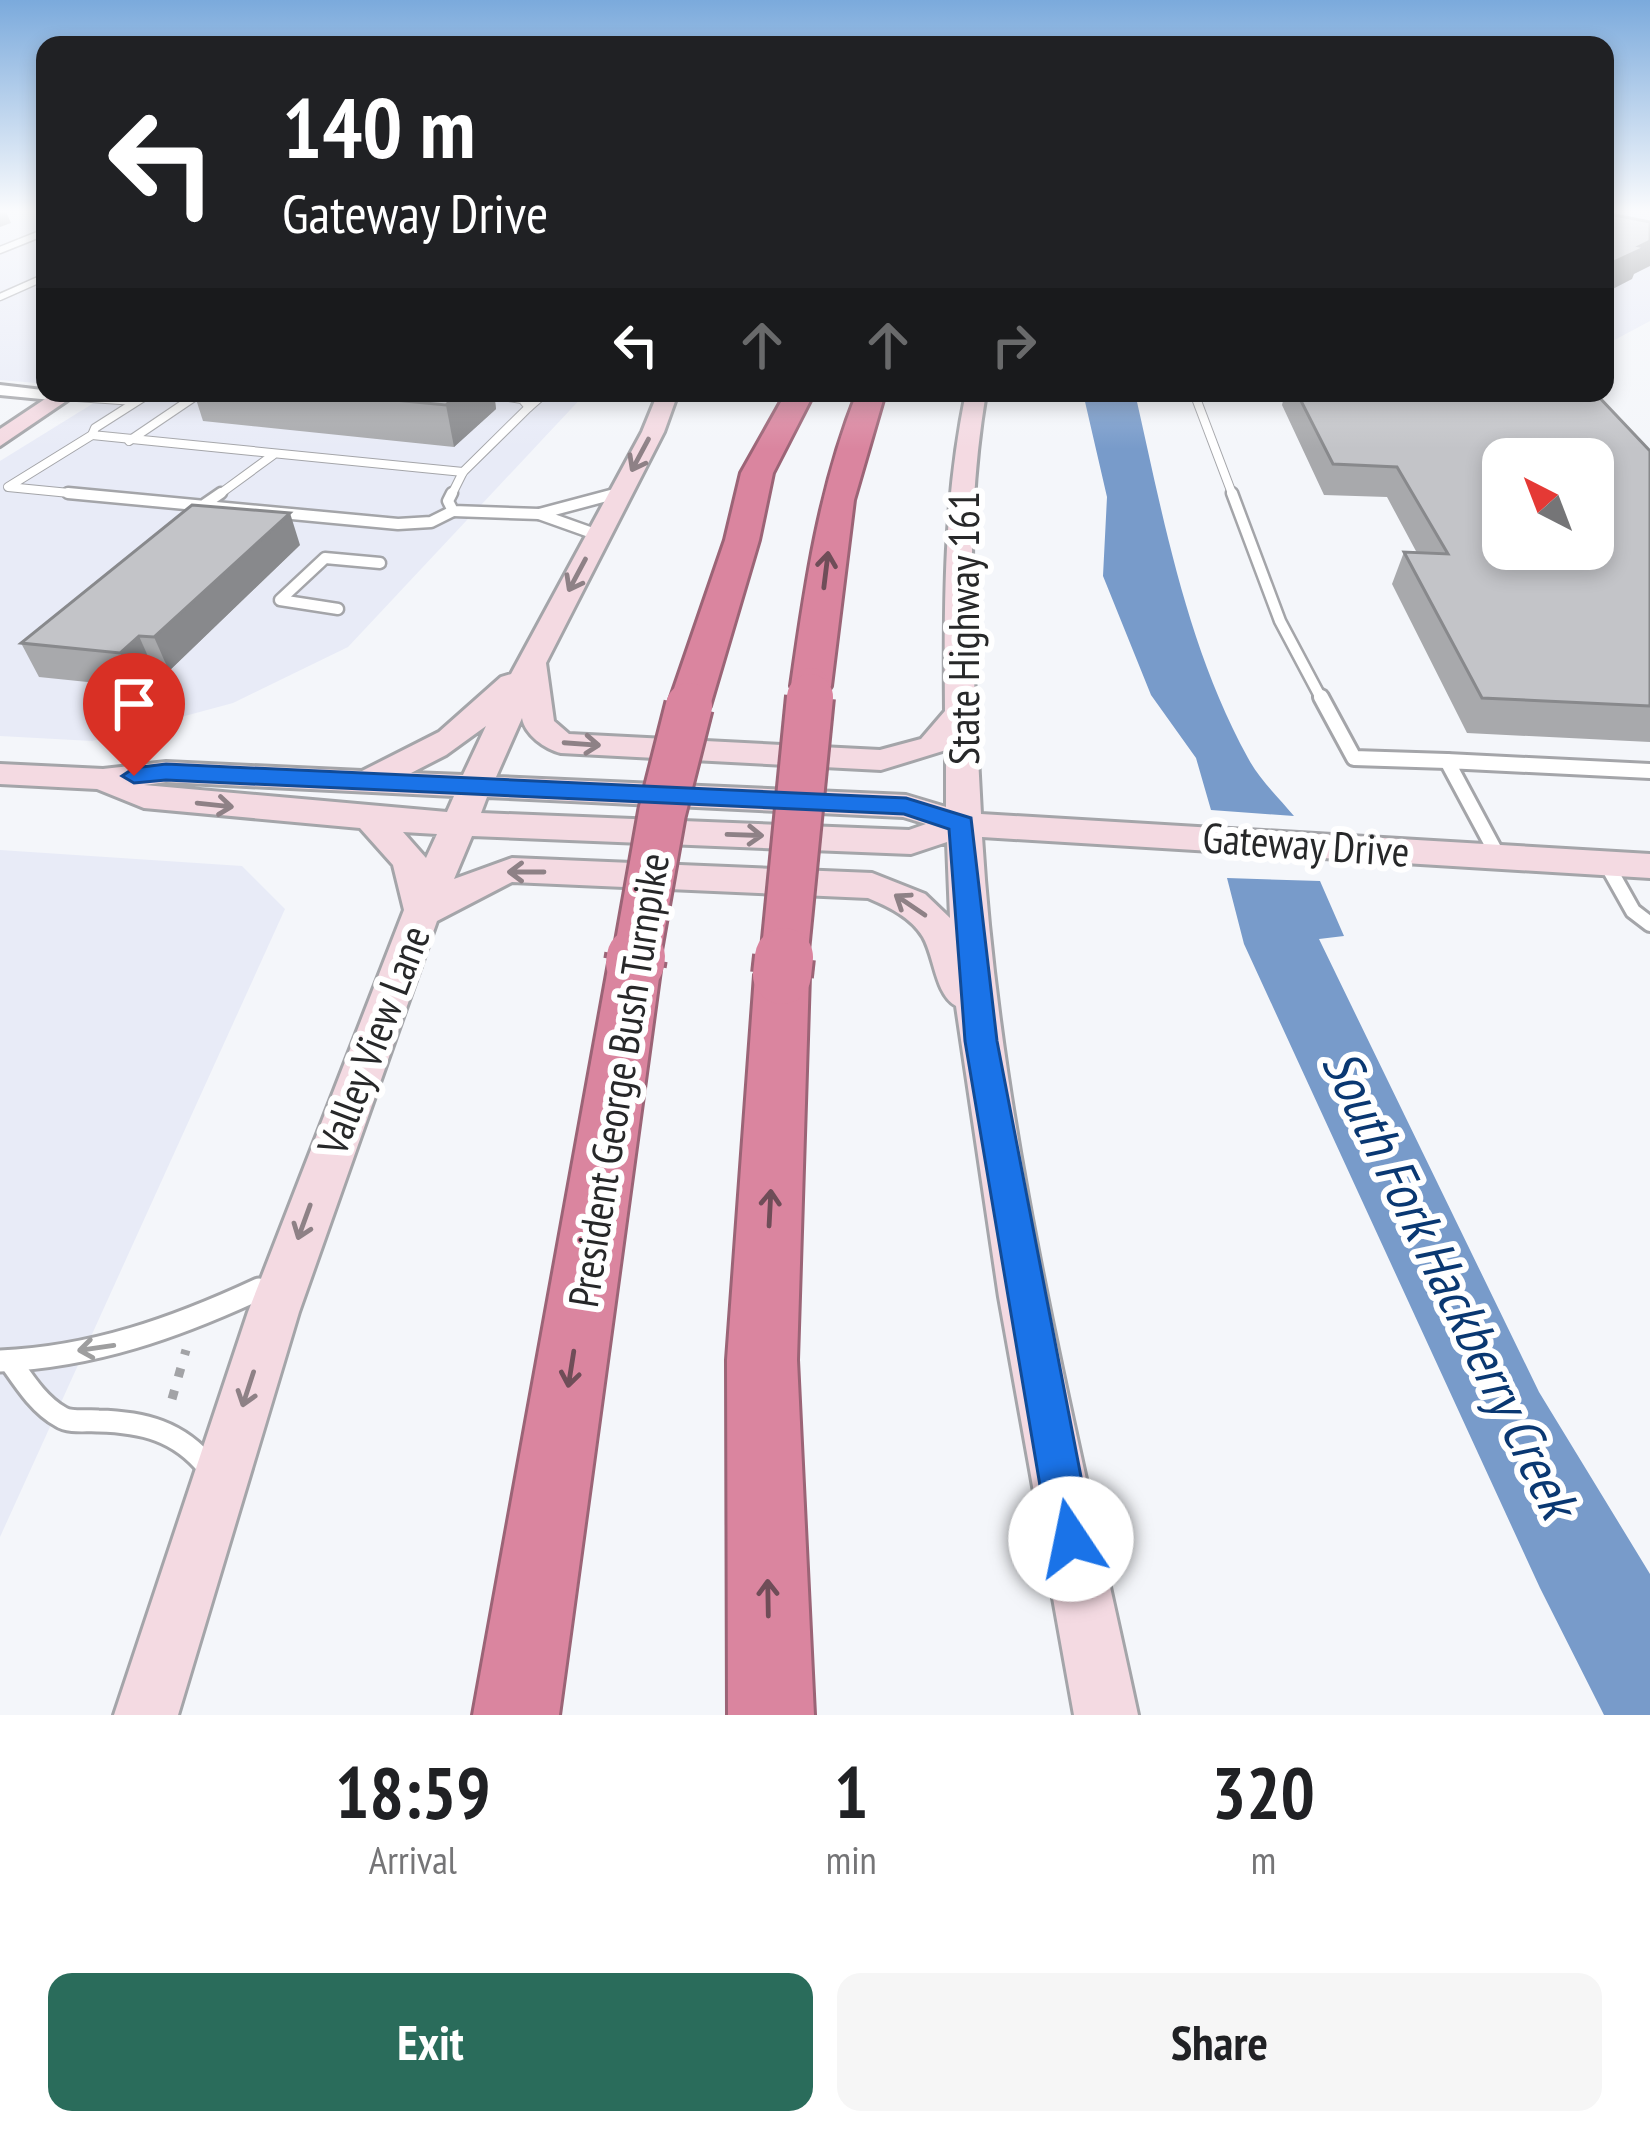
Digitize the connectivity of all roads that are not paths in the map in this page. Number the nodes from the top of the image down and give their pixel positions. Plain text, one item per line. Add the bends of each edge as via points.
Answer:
1 (0, 390) edge
2 (36, 393) edge
3 (55, 402) edge
4 (134, 402) edge
5 (187, 402) edge
6 (525, 402) edge
7 (535, 402) edge
8 (664, 402) edge
9 (770, 402) edge
10 (795, 402) edge
11 (867, 402) edge
12 (882, 402) edge
13 (974, 402) edge
14 (1197, 402) edge
15 (1565, 402) edge
16 (1579, 406) edge
17 (529, 407) junction
18 (855, 430) junction
19 (92, 435) junction
20 (0, 439) edge
21 (129, 441) junction
22 (273, 454) junction
23 (463, 472) junction
24 (757, 473) junction
25 (621, 492) junction
26 (205, 504) junction
27 (453, 511) junction
28 (539, 514) junction
29 (598, 535) junction
30 (380, 563) dead end
31 (338, 609) dead end
32 (534, 658) junction
33 (961, 712) junction
34 (1447, 761) junction
35 (1650, 771) edge
36 (0, 774) edge
37 (103, 779) junction
38 (364, 780) junction
39 (478, 784) junction
40 (372, 820) junction
41 (962, 824) junction
42 (460, 825) junction
43 (1498, 856) junction
44 (1606, 863) junction
45 (1650, 866) edge
46 (423, 912) junction
47 (1650, 924) edge
48 (981, 1041) junction
49 (284, 1278) junction
50 (5, 1361) edge
51 (218, 1483) junction
52 (146, 1715) edge
53 (516, 1715) edge
54 (771, 1715) edge
55 (1106, 1715) edge

1 - 2 street
3 - 20 main road
4 - 19 lane
5 - 21 lane
6 - 17 lane
7 - 17 lane
8 -> 25 main road, Valley View Lane
9 - 24 highway
10 - 24 highway, President George Bush Turnpike
11 - 18 highway
12 - 18 highway
13 - 33 main road, State Highway 161 via 957,587
14 - 34 lane via 1280,621 1354,758
15 - 16 lane
17 - 23 lane
54 -> 18 highway, bridge via 762,1360 782,975 830,536
19 - 21 lane
19 - 26 lane via 8,487
21 - 22 lane
22 - 23 lane
22 - 26 lane
23 - 27 lane via 448,501
24 -> 53 highway, President George Bush Turnpike, bridge via 662,813
25 - 28 lane
25 - 29 main road, Valley View Lane
26 - 27 lane via 398,524
27 - 28 lane
28 - 29 lane
29 -> 32 main road, Valley View Lane
30 - 31 lane via 325,558 280,601
32 -> 33 main road via 538,724 562,743 881,760 932,746
32 - 38 main road via 472,727
32 - 39 main road, Valley View Lane
33 - 41 main road, State Highway 161
34 - 35 lane
34 - 43 lane
36 - 37 main road, Gateway Drive
37 - 38 main road, Gateway Drive via 166,772
37 -> 40 main road, Gateway Drive via 144,797
38 - 39 main road, Gateway Drive
39 - 41 main road, Gateway Drive via 906,806
39 - 42 main road, Valley View Lane
40 - 42 main road, Gateway Drive
40 - 46 main road via 410,861
42 -> 41 main road, Gateway Drive via 911,842
41 - 43 main road, Gateway Drive
41 - 48 main road, State Highway 161
42 - 46 main road, Valley View Lane
43 - 44 main road, Gateway Drive
44 - 45 main road, Gateway Drive
44 - 47 lane via 1633,911
48 -> 46 main road via 939,925 872,886 512,870
46 -> 49 main road, Valley View Lane
48 - 55 main road, State Highway 161
49 -> 50 lane via 176,1329
49 -> 51 main road, Valley View Lane
50 - 51 lane via 64,1420 172,1432
51 - 52 main road, Valley View Lane

